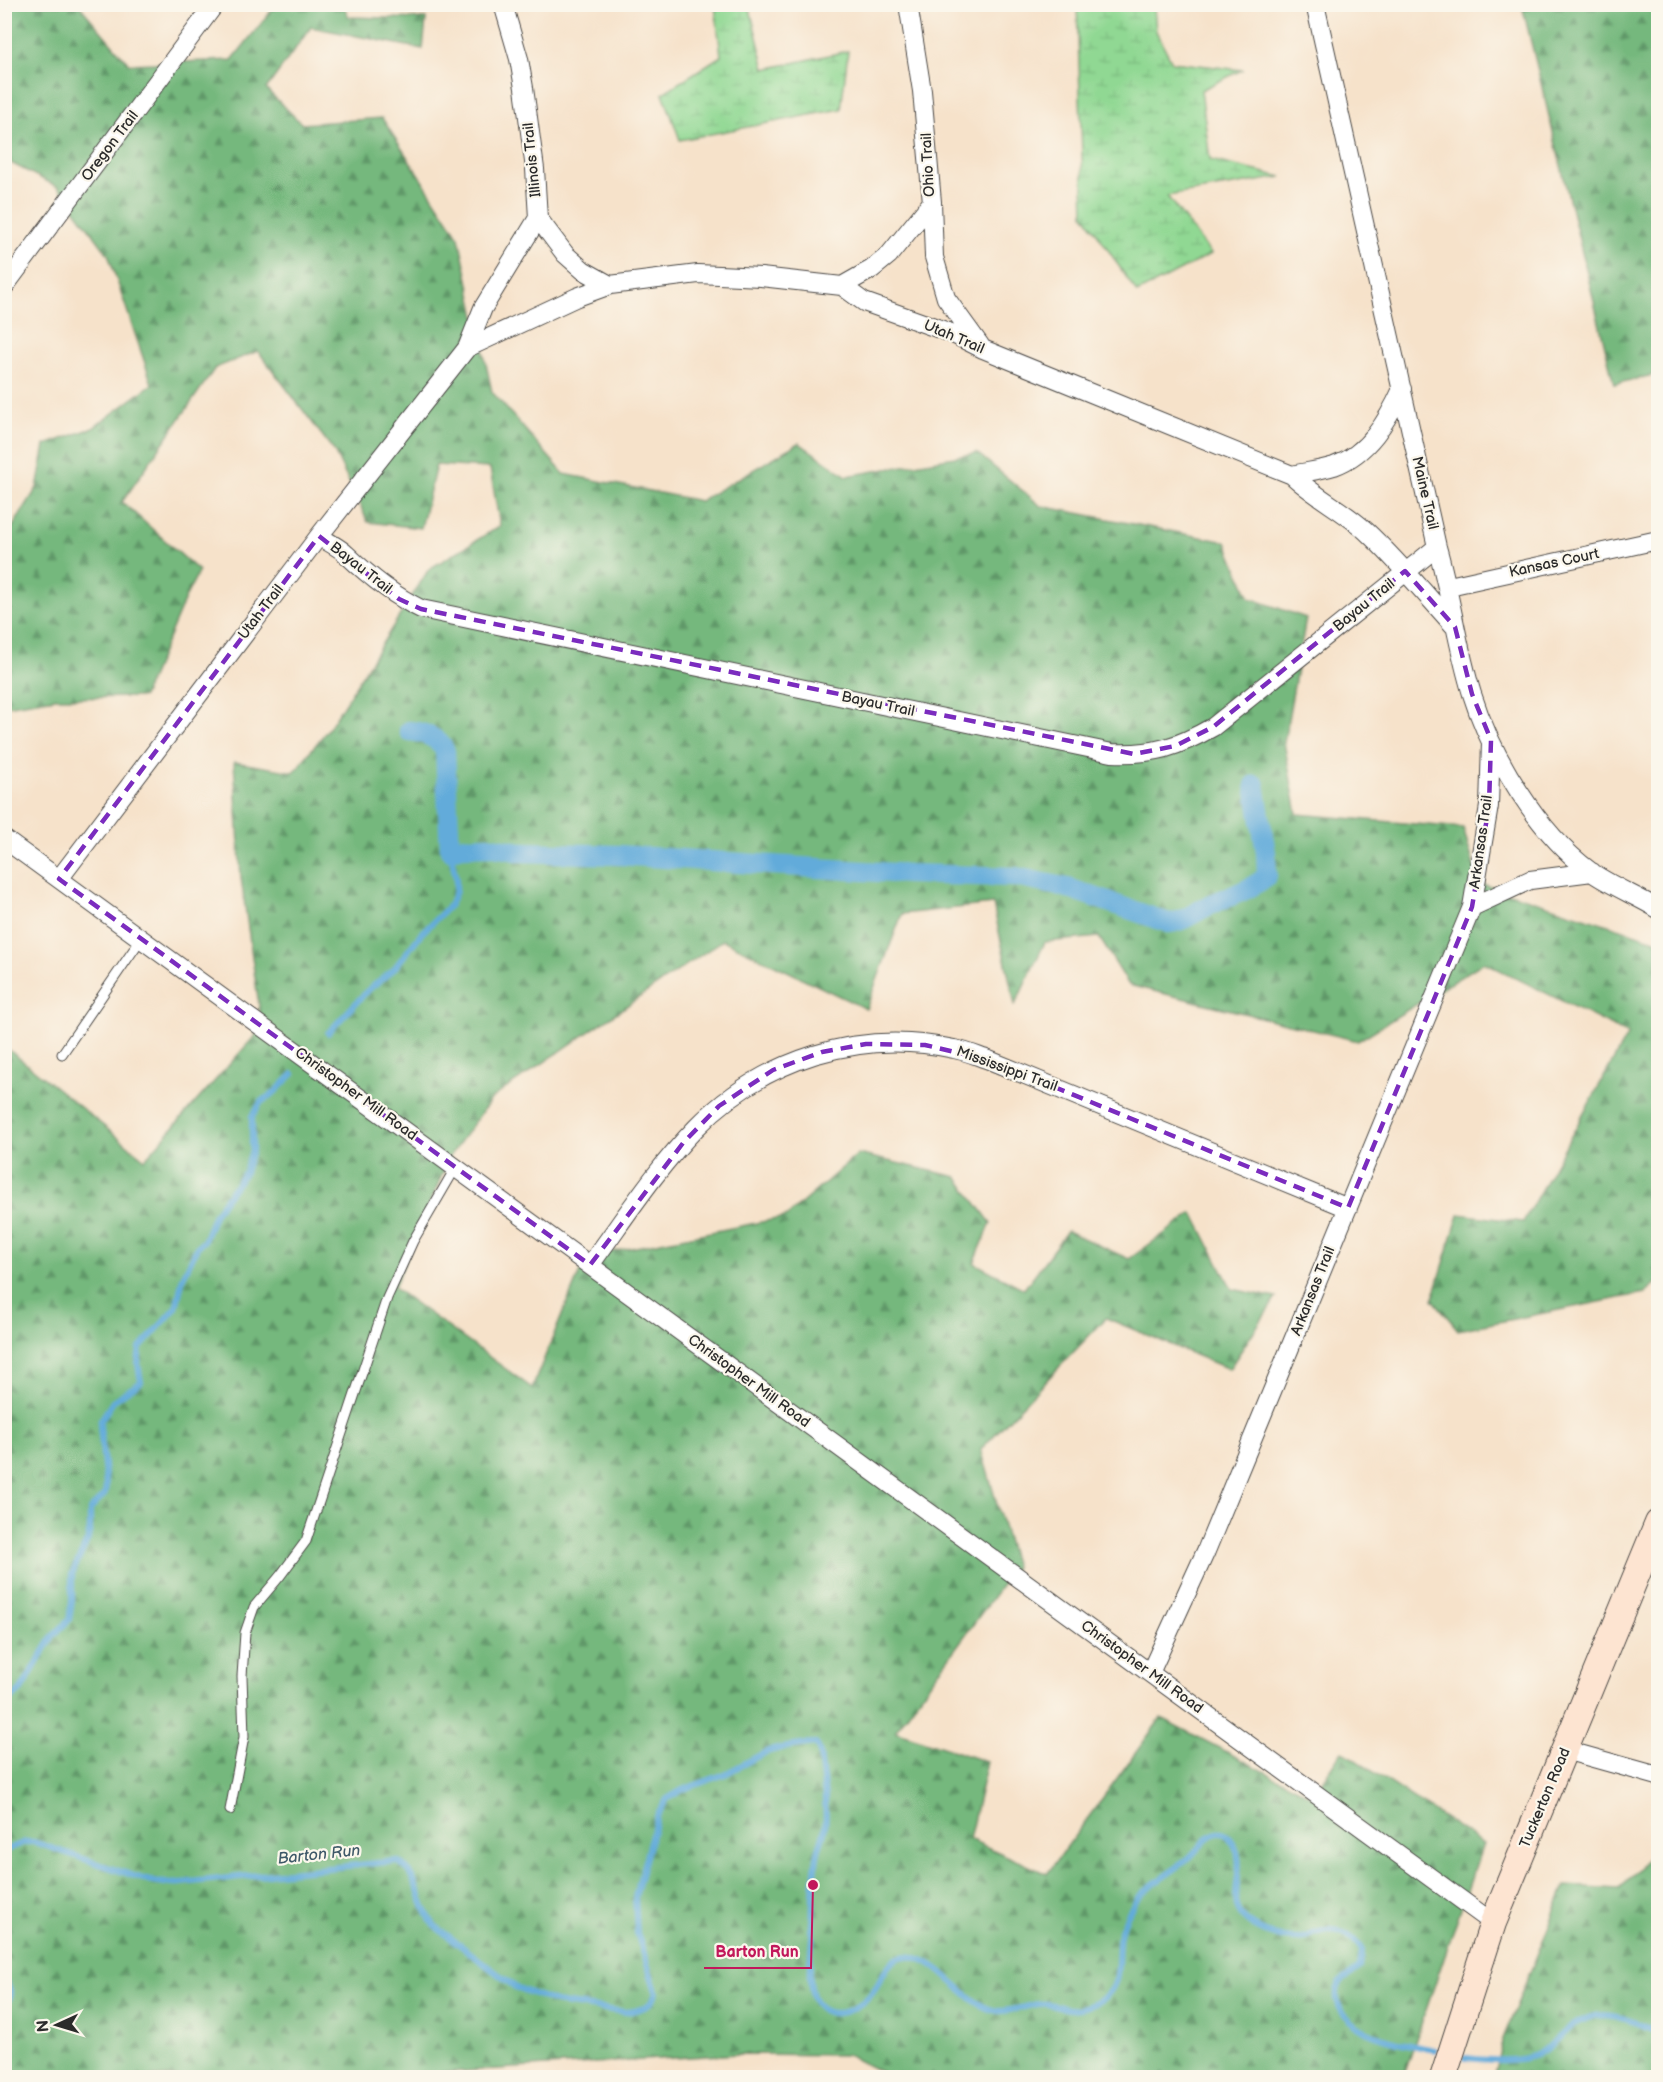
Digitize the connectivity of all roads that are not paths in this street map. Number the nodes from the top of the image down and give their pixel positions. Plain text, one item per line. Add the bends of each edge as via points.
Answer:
1 (214, 4) edge
2 (503, 4) edge
3 (908, 4) edge
4 (1314, 4) edge
5 (932, 202) junction
6 (538, 218) junction
7 (610, 285) junction
8 (842, 286) junction
9 (4, 287) edge
10 (467, 348) junction
11 (983, 349) junction
12 (1402, 389) junction
13 (1292, 475) junction
14 (319, 536) junction
15 (1659, 540) edge
16 (1437, 547) junction
17 (1405, 571) junction
18 (1449, 586) junction
19 (1455, 627) junction
20 (1491, 740) junction
21 (4, 839) edge
22 (1592, 872) junction
23 (59, 879) junction
24 (1472, 907) junction
25 (1659, 909) edge
26 (141, 939) junction
27 (62, 1054) dead end
28 (456, 1167) junction
29 (1348, 1208) junction
30 (590, 1265) junction
31 (1659, 1523) edge
32 (1150, 1673) junction
33 (1565, 1750) junction
34 (1659, 1776) edge
35 (230, 1810) dead end
36 (1493, 1923) junction
37 (1443, 2078) edge

1 - 9 street, Oregon Trail
2 - 6 street, Illinois Trail via 524,88
3 - 5 street, Ohio Trail via 922,91
4 - 12 street, Maine Trail
5 - 8 street, Ohio Trail via 889,255
5 - 11 street via 934,257 946,298
6 - 7 street, Illinois Trail via 565,254
6 - 10 street, Utah Trail via 483,308
7 - 8 street, Utah Trail via 698,274
7 - 10 street, Utah Trail
8 - 11 street, Utah Trail via 864,302 951,333
10 - 14 street, Utah Trail
11 - 13 street, Utah Trail
12 - 13 street via 1392,411 1358,453 1335,465
12 - 16 street, Maine Trail
13 - 17 street, Utah Trail via 1366,531
14 - 17 street, Bayau Trail via 399,599 421,609 1112,753 1134,754 1175,746 1213,727
14 - 23 street, Utah Trail
15 - 18 street, Kansas Court
16 - 17 street
16 - 18 street, Maine Trail
17 - 19 street, Utah Trail
18 - 19 street, Maine Trail
19 - 20 street, Maine Trail via 1472,694
20 - 22 street, Maine Trail via 1521,795 1545,828
20 - 24 street, Arkansas Trail via 1489,806
21 - 23 street, Christopher Mill Road
22 - 24 street, Arkansas Trail via 1530,880
22 - 25 street, Maine Trail
23 - 26 street, Christopher Mill Road
24 - 29 street, Arkansas Trail
26 - 27 lane
26 - 28 street, Christopher Mill Road
28 - 30 street, Christopher Mill Road
28 - 35 lane via 413,1241 387,1298 306,1541 254,1606 245,1633 244,1737
29 - 30 street, Mississippi Trail via 989,1060 925,1045 866,1044 822,1052 781,1067 719,1106 683,1143
29 - 32 street, Arkansas Trail via 1206,1551
30 - 32 street, Christopher Mill Road
31 - 33 main road, Tuckerton Road
32 - 36 street, Christopher Mill Road
33 - 34 street
33 - 36 main road, Tuckerton Road
36 - 37 main road, Tuckerton Road

